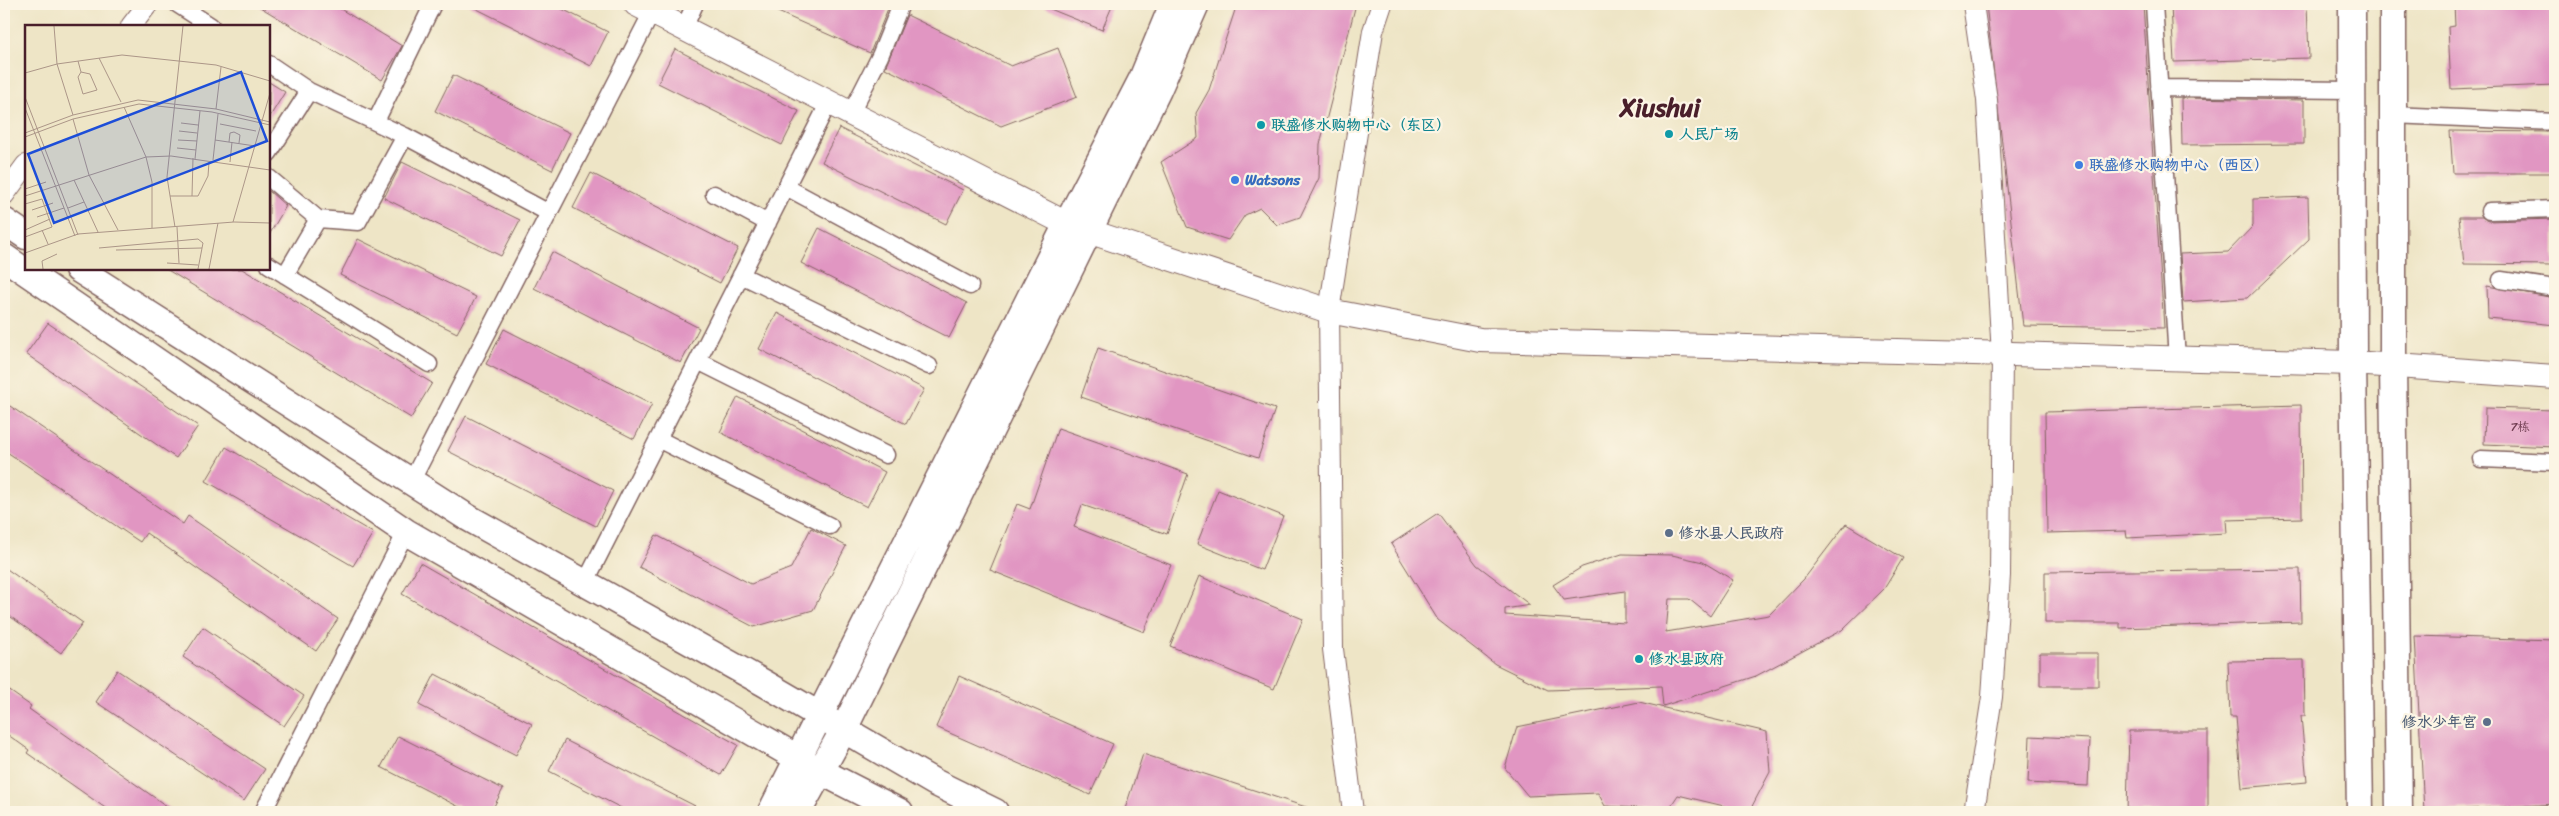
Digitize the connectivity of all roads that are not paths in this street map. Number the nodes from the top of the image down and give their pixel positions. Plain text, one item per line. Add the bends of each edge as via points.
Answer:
1 (148, 4) edge
2 (177, 4) edge
3 (433, 4) edge
4 (695, 4) edge
5 (901, 4) edge
6 (1173, 4) edge
7 (1196, 4) edge
8 (1382, 4) edge
9 (1973, 4) edge
10 (2154, 4) edge
11 (2352, 4) edge
12 (2392, 4) edge
13 (644, 8) edge
14 (132, 25) edge
15 (209, 25) edge
16 (684, 28) junction
17 (270, 65) edge
18 (2159, 88) junction
19 (309, 90) junction
20 (2351, 90) junction
21 (829, 102) junction
22 (851, 113) junction
23 (2392, 115) junction
24 (376, 121) junction
25 (2555, 122) edge
26 (405, 136) junction
27 (270, 151) edge
28 (25, 166) edge
29 (270, 179) edge
30 (786, 188) junction
31 (714, 194) dead end
32 (4, 195) edge
33 (2555, 209) edge
34 (2489, 211) dead end
35 (549, 213) junction
36 (318, 219) junction
37 (4, 221) edge
38 (768, 223) junction
39 (1077, 228) junction
40 (25, 235) edge
41 (4, 257) edge
42 (270, 266) edge
43 (80, 270) edge
44 (285, 275) junction
45 (741, 275) junction
46 (2501, 280) dead end
47 (970, 286) dead end
48 (2555, 288) edge
49 (1329, 311) junction
50 (2002, 354) junction
51 (2177, 359) junction
52 (698, 361) junction
53 (2353, 363) junction
54 (429, 364) dead end
55 (929, 366) dead end
56 (2393, 366) junction
57 (2555, 377) edge
58 (658, 439) junction
59 (886, 455) dead end
60 (2481, 459) dead end
61 (2555, 462) edge
62 (411, 482) junction
63 (830, 526) dead end
64 (406, 532) junction
65 (584, 583) junction
66 (821, 716) junction
67 (844, 729) junction
68 (809, 765) junction
69 (263, 812) edge
70 (771, 812) edge
71 (798, 812) edge
72 (900, 812) edge
73 (995, 812) edge
74 (1353, 812) edge
75 (1974, 812) edge
76 (2360, 812) edge
77 (2399, 812) edge

1 - 14 street
2 - 15 street
3 - 24 street
4 - 16 street
5 - 22 street via 880,56
6 - 39 main road
7 - 39 main road via 1158,90
8 - 49 street via 1372,40
9 - 50 street via 1987,100
10 - 18 street
11 - 20 main road
12 - 23 main road
13 - 16 main road
13 - 35 street
16 - 21 main road
17 - 19 street
18 - 20 street
18 - 51 street
19 - 24 street
19 - 27 street
20 - 53 main road
21 - 22 main road
21 - 30 street
22 - 39 main road
23 - 25 street
23 - 56 main road
24 - 26 street
26 - 35 street
26 - 36 street via 358,222
28 - 32 street
29 - 36 street
30 - 38 street
30 - 47 street
31 - 38 street
33 - 34 street
35 - 62 street
36 - 44 street
37 - 40 main road
38 - 45 street
39 - 49 main road
39 - 66 main road
39 - 67 main road
41 - 64 main road
42 - 44 street
43 - 62 main road
44 - 54 street
45 - 52 street
45 - 55 street
46 - 48 street
49 - 50 main road via 1480,340
49 - 74 street via 1333,649
50 - 51 main road
50 - 75 street via 2000,575 1992,697
51 - 53 main road
52 - 58 street
52 - 59 street
53 - 56 main road
53 - 76 main road
56 - 57 main road
56 - 77 main road
58 - 63 street
58 - 65 street
60 - 61 street
62 - 65 main road
64 - 68 main road
64 - 69 street
65 - 66 main road
66 - 67 main road
66 - 68 main road
67 - 68 main road
67 - 73 main road via 934,782
68 - 70 main road
68 - 71 main road
68 - 72 main road

